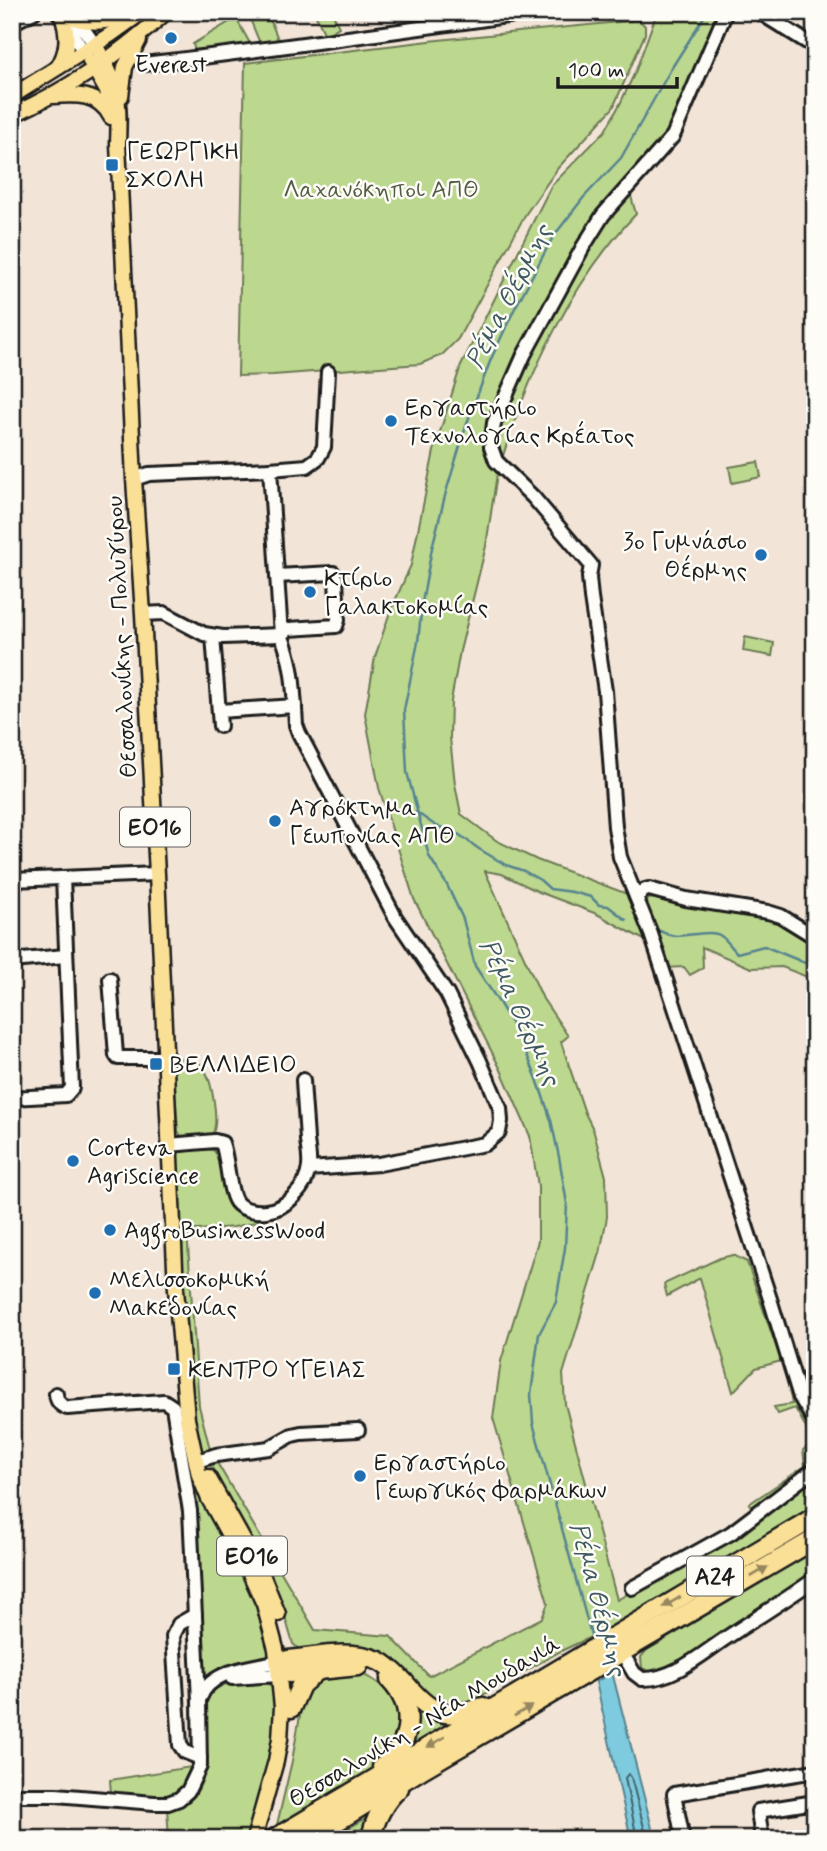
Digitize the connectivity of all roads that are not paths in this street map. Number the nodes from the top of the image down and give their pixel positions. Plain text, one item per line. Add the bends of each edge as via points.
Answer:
1 (34, 12) edge
2 (140, 12) edge
3 (166, 12) edge
4 (539, 12) edge
5 (726, 12) edge
6 (759, 12) edge
7 (64, 16) edge
8 (12, 23) edge
9 (144, 32) junction
10 (815, 44) edge
11 (90, 48) junction
12 (144, 64) dead end
13 (99, 65) junction
14 (53, 72) junction
15 (12, 96) edge
16 (47, 97) junction
17 (12, 115) edge
18 (116, 118) junction
19 (327, 372) dead end
20 (270, 469) junction
21 (134, 479) junction
22 (277, 576) junction
23 (143, 614) junction
24 (281, 635) junction
25 (212, 636) junction
26 (295, 706) junction
27 (219, 711) junction
28 (220, 726) dead end
29 (157, 874) junction
30 (63, 878) junction
31 (12, 880) edge
32 (636, 896) junction
33 (815, 937) edge
34 (65, 956) junction
35 (12, 961) edge
36 (110, 979) dead end
37 (165, 1058) junction
38 (303, 1080) dead end
39 (12, 1098) edge
40 (169, 1145) junction
41 (309, 1169) junction
42 (56, 1394) dead end
43 (815, 1422) edge
44 (358, 1430) dead end
45 (197, 1461) junction
46 (815, 1469) edge
47 (815, 1517) edge
48 (815, 1539) edge
49 (815, 1579) edge
50 (632, 1588) dead end
51 (195, 1615) junction
52 (622, 1659) junction
53 (283, 1667) junction
54 (318, 1670) junction
55 (538, 1683) junction
56 (199, 1701) junction
57 (291, 1708) junction
58 (200, 1758) junction
59 (422, 1769) junction
60 (814, 1774) edge
61 (352, 1792) junction
62 (12, 1796) edge
63 (815, 1802) edge
64 (266, 1832) edge
65 (254, 1839) edge
66 (308, 1839) edge
67 (372, 1839) edge
68 (683, 1839) edge
69 (762, 1839) edge

1 - 8 street
2 - 7 main road via 97,23
2 - 11 main road
3 - 9 main road, ΕΟ16
4 - 12 street
5 - 32 street via 673,136 603,215 549,307 499,411 491,441 496,461 591,565 615,827 620,857
6 - 10 street
7 - 11 street via 85,31
7 - 14 main road via 67,46
9 - 13 main road, ΕΟ16
9 - 18 main road, ΕΟ16 via 125,67
11 - 13 main road, ΕΟ16
11 - 14 main road
13 - 16 main road
13 - 18 main road, Θεσσαλονίκης - Πολυγύρου / ΕΟ16 via 117,90
14 - 15 main road
16 - 17 main road
16 - 18 main road via 94,99
18 - 21 main road, Θεσσαλονίκης - Πολυγύρου / ΕΟ16
19 - 20 street via 324,447 318,458 307,466
20 - 21 street via 149,474
20 - 22 street
21 - 23 main road, Θεσσαλονίκης - Πολυγύρου / ΕΟ16
22 - 24 street
22 - 24 street via 326,572 336,579 336,626 289,629
23 - 25 street via 164,613
23 - 29 main road, Θεσσαλονίκης - Πολυγύρου / ΕΟ16
24 - 25 street
24 - 26 street via 290,661
25 - 27 street
26 - 27 street
26 - 41 street via 301,740 395,917 447,995 480,1061 501,1121 499,1132 485,1144 379,1164
27 - 28 street
29 - 30 street
29 - 37 main road, Θεσσαλονίκης - Πολυγύρου / ΕΟ16
30 - 31 street
30 - 34 street
32 - 33 street via 649,889 768,912
32 - 43 street via 800,1397
34 - 35 street
34 - 39 street via 72,1088 66,1095
36 - 37 street via 118,1058
37 - 40 main road, Θεσσαλονίκης - Πολυγύρου / ΕΟ16
38 - 41 street
40 - 41 street via 222,1143 236,1202 248,1210 280,1208 293,1198
40 - 45 main road, Θεσσαλονίκης - Πολυγύρου / ΕΟ16 via 184,1395
42 - 51 street via 60,1405 67,1408 164,1401 173,1407 190,1511
44 - 45 street via 301,1433 269,1448
45 - 53 main road, Θεσσαλονίκης - Πολυγύρου / ΕΟ16 via 267,1585 279,1618
46 - 50 street via 731,1533
47 -> 55 highway, Θεσσαλονίκη - Νέα Μουδανιά / Α24
52 -> 48 highway, Θεσσαλονίκη - Νέα Μουδανιά / Α24
49 - 52 street via 667,1675 642,1679
51 - 56 street
51 - 58 street via 179,1624 173,1636 180,1745
59 -> 52 highway, Θεσσαλονίκη - Νέα Μουδανιά / Α24 via 584,1675
53 - 54 highway
53 - 55 highway via 341,1654 368,1657 388,1666 426,1706 447,1714 470,1712
53 - 56 street via 222,1675 204,1689
53 - 57 main road, Θεσσαλονίκης - Πολυγύρου / ΕΟ16
53 - 64 main road, Θεσσαλονίκης - Πολυγύρου / ΕΟ16 via 280,1739
54 - 57 highway via 301,1685
54 - 61 highway via 358,1665 376,1671 395,1686 406,1710 406,1736 400,1748
55 -> 61 highway, Θεσσαλονίκη - Νέα Μουδανιά / Α24
56 - 58 street
57 - 64 main road, Θεσσαλονίκης - Πολυγύρου / ΕΟ16 via 285,1760
58 - 62 street via 188,1791 168,1803
59 - 66 highway, Θεσσαλονίκη - Νέα Μουδανιά / Α24
59 - 67 highway via 391,1795 375,1822
60 - 68 street via 674,1794
61 - 64 highway, Θεσσαλονίκη - Νέα Μουδανιά / Α24
63 - 69 street via 758,1811
64 - 65 main road, Θεσσαλονίκης - Πολυγύρου / ΕΟ16

